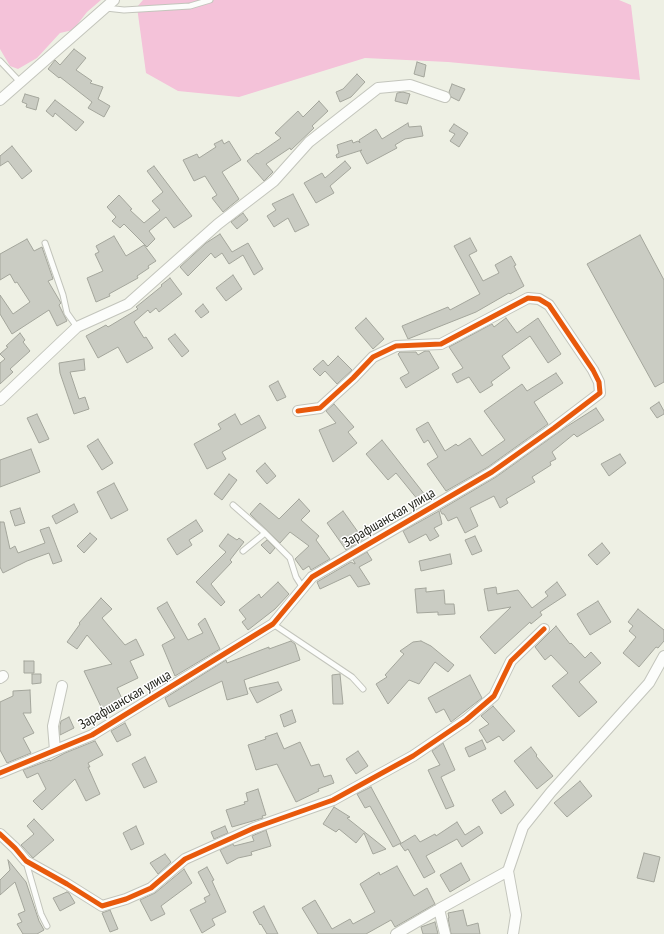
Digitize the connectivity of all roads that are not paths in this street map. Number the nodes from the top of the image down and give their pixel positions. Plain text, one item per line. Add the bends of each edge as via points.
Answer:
1 (114, 0) edge
2 (210, 0) edge
3 (105, 8) junction
4 (0, 61) edge
5 (21, 83) junction
6 (445, 97) dead end
7 (0, 100) edge
8 (45, 243) dead end
9 (76, 327) junction
10 (0, 400) edge
11 (298, 411) dead end
12 (233, 505) dead end
13 (265, 533) junction
14 (243, 551) dead end
15 (303, 588) junction
16 (273, 624) junction
17 (544, 629) dead end
18 (664, 656) edge
19 (62, 686) dead end
20 (363, 689) dead end
21 (55, 750) junction
22 (0, 773) edge
23 (0, 834) edge
24 (26, 861) junction
25 (508, 872) junction
26 (439, 909) junction
27 (47, 926) dead end
28 (396, 934) edge
29 (445, 934) edge
30 (513, 934) edge

1 - 3 street
2 - 3 lane via 184,7 124,10
3 - 5 street
4 - 5 lane
5 - 7 street
6 - 9 street via 410,85 378,88 309,142 274,181 218,224 128,304
8 - 9 lane via 67,313
9 - 10 street
11 - 15 street, Зарафшанская улица via 320,408 373,357 396,346 441,344 528,298 538,299 549,305 593,370 600,393 492,472 312,577
12 - 13 lane
13 - 14 lane
13 - 15 lane via 290,558 296,577
15 - 16 street, Зарафшанская улица
16 - 20 lane via 352,677
16 - 21 street, Зарафшанская улица via 92,735
17 - 24 street via 511,661 494,696 466,720 413,756 333,800 254,828 185,859 151,888 102,906
18 - 25 street via 648,683 551,792 524,827
19 - 21 street via 53,726
21 - 22 street, Зарафшанская улица
23 - 24 street
24 - 27 lane via 41,914
25 - 26 street
25 - 30 street via 516,915
26 - 28 street
26 - 29 street

